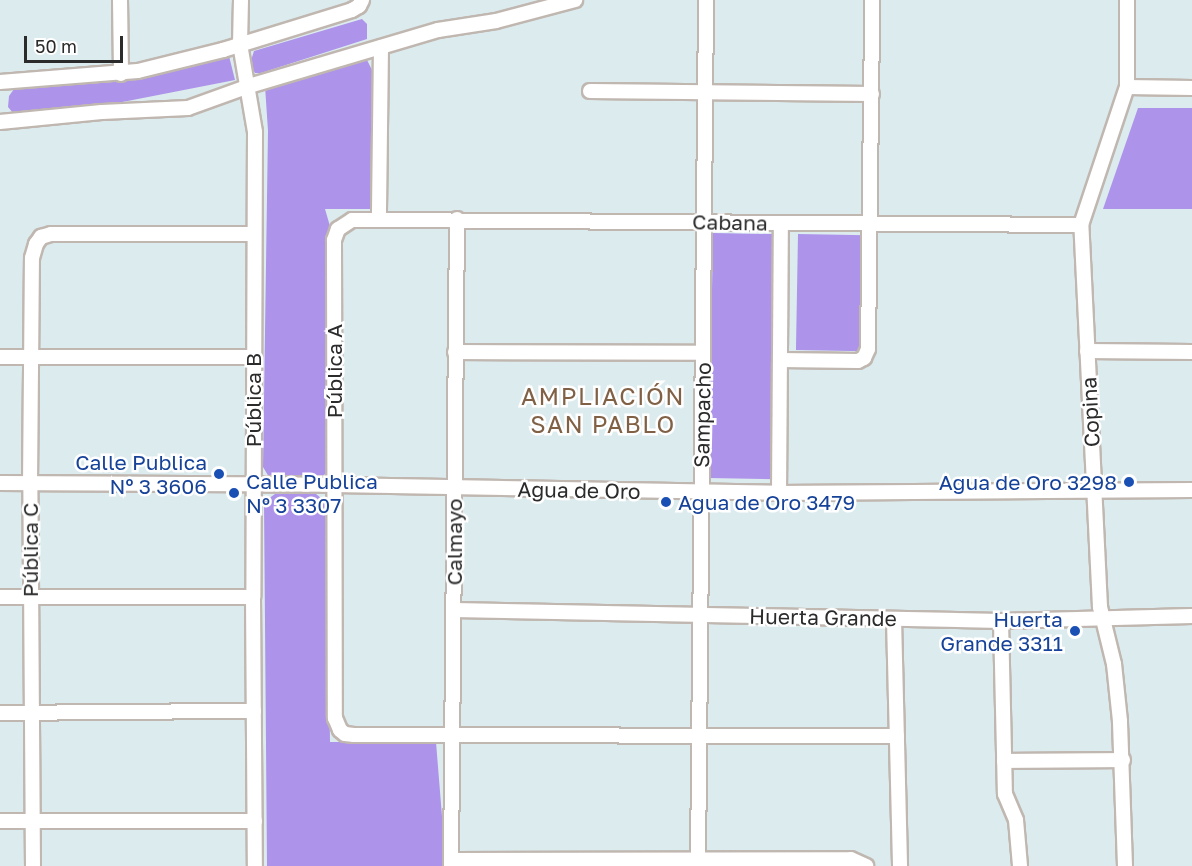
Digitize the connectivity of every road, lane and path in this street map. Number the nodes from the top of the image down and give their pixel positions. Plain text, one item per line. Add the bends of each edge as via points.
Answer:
1 (120, 0) edge
2 (241, 0) edge
3 (362, 0) edge
4 (575, 0) edge
5 (706, 0) edge
6 (872, 0) edge
7 (1127, 0) edge
8 (240, 44) junction
9 (381, 47) junction
10 (121, 74) junction
11 (0, 82) edge
12 (249, 86) junction
13 (1127, 87) junction
14 (1192, 88) edge
15 (590, 91) dead end
16 (705, 94) junction
17 (872, 94) junction
18 (0, 122) edge
19 (379, 219) junction
20 (457, 219) junction
21 (705, 221) junction
22 (870, 223) junction
23 (781, 224) junction
24 (1081, 225) junction
25 (254, 234) junction
26 (1087, 351) junction
27 (455, 352) junction
28 (1192, 352) edge
29 (704, 353) junction
30 (0, 357) edge
31 (31, 357) junction
32 (254, 357) junction
33 (780, 360) junction
34 (0, 483) edge
35 (30, 484) junction
36 (253, 484) junction
37 (334, 485) junction
38 (454, 487) junction
39 (1192, 490) edge
40 (1094, 491) junction
41 (700, 492) junction
42 (779, 493) junction
43 (0, 597) edge
44 (31, 597) junction
45 (253, 597) junction
46 (454, 610) junction
47 (700, 615) junction
48 (1192, 616) edge
49 (1102, 618) junction
50 (894, 619) junction
51 (1001, 621) junction
52 (254, 711) junction
53 (0, 713) edge
54 (32, 713) junction
55 (699, 734) junction
56 (453, 735) junction
57 (897, 736) junction
58 (1123, 760) junction
59 (1004, 762) junction
60 (0, 821) edge
61 (33, 821) junction
62 (255, 821) junction
63 (698, 862) edge
64 (451, 863) edge
65 (33, 866) edge
66 (255, 866) edge
67 (866, 866) edge
68 (900, 866) edge
69 (1020, 866) edge
70 (1125, 866) edge

1 - 10 street
2 - 8 street, Pública B
3 - 8 street via 352,10
4 - 9 street via 507,18 438,30
5 - 16 street, Sampacho
6 - 17 street
7 - 13 street, Copina
8 - 10 street
8 - 12 street, Pública B
9 - 12 street
9 - 19 street
10 - 11 street
12 - 18 street via 189,108
12 - 25 street, Pública B via 254,117
13 - 14 street
13 - 24 street, Copina
15 - 16 street
16 - 17 street
16 - 21 street, Sampacho
17 - 22 street
19 - 20 street, Cabana
19 - 37 street, Pública A via 352,219 338,229 334,240
20 - 21 street, Cabana
20 - 27 street, Calmayo
21 - 23 street, Cabana
21 - 29 street, Sampacho
22 - 23 street, Cabana
22 - 24 street, Cabana
22 - 33 street via 868,349 864,358
23 - 33 street
24 - 26 street, Copina
25 - 31 street, Pública C via 41,237 32,258
25 - 32 street, Pública B
26 - 28 street
26 - 40 street, Copina
27 - 29 street
27 - 38 street, Calmayo
29 - 41 street, Sampacho
30 - 31 street
31 - 32 street
31 - 35 street, Pública C
32 - 36 street, Pública B
33 - 42 street
34 - 35 street
35 - 36 street, Agua de Oro
35 - 44 street, Pública C
36 - 37 street, Agua de Oro
36 - 45 street, Pública B
37 - 38 street, Agua de Oro
37 - 56 street, Pública A via 335,717 340,730 354,735
38 - 41 street, Agua de Oro
38 - 46 street, Calmayo
39 - 40 street, Agua de Oro
40 - 42 street, Agua de Oro
40 - 49 street, Copina
41 - 42 street, Agua de Oro
41 - 47 street, Sampacho
43 - 44 street
44 - 45 street
44 - 54 street, Pública C
45 - 52 street, Pública B
46 - 47 street, Huerta Grande
46 - 56 street, Calmayo
47 - 50 street, Huerta Grande
47 - 55 street, Sampacho
48 - 49 street, Huerta Grande
49 - 51 street, Huerta Grande
49 - 58 street, Copina via 1114,664
50 - 51 street, Huerta Grande
50 - 57 street
51 - 59 street
52 - 54 street
52 - 62 street, Pública B
53 - 54 street
54 - 61 street, Pública C
55 - 56 street
55 - 57 street
55 - 63 street, Sampacho
56 - 64 street, Calmayo
57 - 68 street
58 - 59 street
58 - 70 street, Copina
59 - 69 street via 1005,794 1016,820
60 - 61 street
61 - 62 street
61 - 65 street, Pública C
62 - 66 street, Pública B
63 - 64 street
63 - 67 street via 851,859

